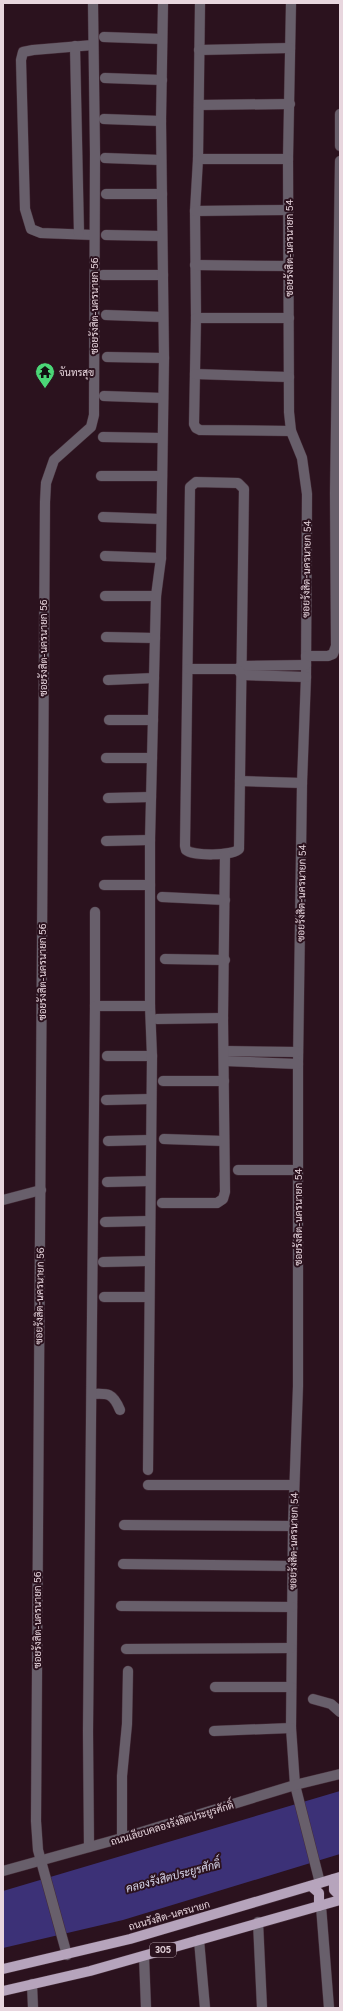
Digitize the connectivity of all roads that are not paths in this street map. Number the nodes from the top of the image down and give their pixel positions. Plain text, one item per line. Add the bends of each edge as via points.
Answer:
1 (93, 3) edge
2 (163, 3) edge
3 (200, 3) edge
4 (291, 3) edge
5 (104, 37) dead end
6 (162, 39) junction
7 (92, 45) junction
8 (75, 46) junction
9 (290, 48) junction
10 (199, 50) junction
11 (105, 78) dead end
12 (162, 80) junction
13 (199, 104) junction
14 (290, 104) junction
15 (340, 114) edge
16 (104, 119) dead end
17 (161, 121) junction
18 (340, 146) edge
19 (105, 158) dead end
20 (198, 159) junction
21 (288, 159) junction
22 (161, 160) junction
23 (340, 161) edge
24 (106, 194) dead end
25 (162, 194) junction
26 (195, 210) junction
27 (288, 210) junction
28 (79, 234) junction
29 (94, 235) junction
30 (106, 235) dead end
31 (162, 236) junction
32 (195, 265) junction
33 (289, 266) junction
34 (103, 275) dead end
35 (162, 275) junction
36 (106, 315) dead end
37 (163, 316) junction
38 (196, 318) junction
39 (289, 318) junction
40 (107, 357) dead end
41 (164, 358) junction
42 (195, 374) junction
43 (289, 377) junction
44 (104, 396) dead end
45 (163, 398) junction
46 (291, 430) junction
47 (103, 437) dead end
48 (162, 438) junction
49 (101, 476) dead end
50 (162, 476) junction
51 (103, 517) dead end
52 (161, 519) junction
53 (106, 556) dead end
54 (161, 558) junction
55 (105, 596) dead end
56 (156, 596) junction
57 (106, 637) dead end
58 (155, 638) junction
59 (306, 661) junction
60 (188, 669) junction
61 (240, 670) junction
62 (306, 677) junction
63 (154, 678) junction
64 (108, 680) dead end
65 (109, 720) dead end
66 (153, 720) junction
67 (106, 758) dead end
68 (152, 758) junction
69 (240, 781) junction
70 (302, 783) junction
71 (151, 797) junction
72 (108, 798) dead end
73 (150, 840) junction
74 (106, 841) dead end
75 (225, 854) junction
76 (104, 884) dead end
77 (150, 885) junction
78 (162, 897) dead end
79 (226, 900) junction
80 (95, 912) dead end
81 (165, 959) dead end
82 (225, 960) junction
83 (95, 1006) junction
84 (150, 1006) junction
85 (224, 1018) junction
86 (158, 1019) dead end
87 (298, 1052) junction
88 (107, 1056) dead end
89 (152, 1056) junction
90 (225, 1056) junction
91 (298, 1064) junction
92 (163, 1081) dead end
93 (224, 1081) junction
94 (151, 1099) junction
95 (106, 1100) dead end
96 (164, 1139) dead end
97 (150, 1140) junction
98 (108, 1141) dead end
99 (224, 1141) junction
100 (238, 1170) dead end
101 (298, 1170) junction
102 (150, 1181) junction
103 (107, 1182) dead end
104 (41, 1190) junction
105 (3, 1200) edge
106 (162, 1203) dead end
107 (149, 1221) junction
108 (105, 1222) dead end
109 (148, 1261) junction
110 (103, 1262) dead end
111 (104, 1297) dead end
112 (149, 1297) junction
113 (92, 1394) junction
114 (120, 1410) dead end
115 (148, 1470) dead end
116 (148, 1485) dead end
117 (294, 1485) junction
118 (124, 1525) dead end
119 (293, 1526) junction
120 (123, 1564) dead end
121 (292, 1566) junction
122 (121, 1606) dead end
123 (292, 1607) junction
124 (291, 1648) junction
125 (126, 1650) dead end
126 (128, 1671) dead end
127 (215, 1687) dead end
128 (291, 1687) junction
129 (312, 1699) dead end
130 (340, 1712) edge
131 (291, 1728) junction
132 (214, 1730) dead end
133 (340, 1774) edge
134 (295, 1788) junction
135 (122, 1838) junction
136 (89, 1847) junction
137 (42, 1862) junction
138 (3, 1871) edge
139 (337, 1878) edge
140 (316, 1884) junction
141 (340, 1896) edge
142 (340, 1900) edge
143 (320, 1906) junction
144 (258, 1922) junction
145 (199, 1940) junction
146 (67, 1955) junction
147 (144, 1956) junction
148 (3, 1970) edge
149 (32, 1984) junction
150 (3, 1991) edge
151 (33, 2008) edge
152 (146, 2008) edge
153 (205, 2008) edge
154 (262, 2008) edge
155 (329, 2008) edge

1 - 7 street, ซอยรังสิต-นครนายก 56
2 - 6 street
3 - 10 street
4 - 9 street, ซอยรังสิต-นครนายก 54
5 - 6 street
6 - 12 street
7 - 8 street
7 - 29 street, ซอยรังสิต-นครนายก 56
8 - 28 street
8 - 28 street via 23,52 21,60 25,209 28,221 31,229 41,233
9 - 10 street
9 - 14 street, ซอยรังสิต-นครนายก 54
10 - 13 street
11 - 12 street
12 - 17 street
13 - 14 street
13 - 20 street
14 - 21 street, ซอยรังสิต-นครนายก 54
15 - 18 street
16 - 17 street
17 - 22 street
18 - 23 street via 335,154
19 - 22 street
20 - 21 street
20 - 26 street
21 - 27 street, ซอยรังสิต-นครนายก 54
22 - 25 street
23 - 59 street via 335,493 336,646 333,654
24 - 25 street
25 - 31 street
26 - 27 street
26 - 32 street
27 - 33 street, ซอยรังสิต-นครนายก 54
28 - 29 street
29 - 104 street, ซอยรังสิต-นครนายก 56 via 94,416 91,427 54,460 46,483
30 - 31 street
31 - 35 street
32 - 33 street
32 - 38 street
33 - 39 street, ซอยรังสิต-นครนายก 54
34 - 35 street
35 - 37 street
36 - 37 street
37 - 41 street
38 - 39 street
38 - 42 street
39 - 43 street, ซอยรังสิต-นครนายก 54
40 - 41 street
41 - 45 street
42 - 43 street
42 - 46 street via 196,428
43 - 46 street, ซอยรังสิต-นครนายก 54
44 - 45 street
45 - 48 street
46 - 59 street, ซอยรังสิต-นครนายก 54 via 302,458 307,494
47 - 48 street
48 - 50 street
49 - 50 street
50 - 52 street
51 - 52 street
52 - 54 street
53 - 54 street
54 - 56 street
55 - 56 street
56 - 58 street
57 - 58 street
58 - 63 street
59 - 61 street
59 - 62 street, ซอยรังสิต-นครนายก 54
60 - 61 street
60 - 61 street via 190,487 196,482 238,483 244,489
60 - 75 street via 185,846 189,853
61 - 62 street
61 - 69 street
62 - 70 street, ซอยรังสิต-นครนายก 54
63 - 64 street
63 - 66 street
65 - 66 street
66 - 68 street
67 - 68 street
68 - 71 street
69 - 70 street
69 - 75 street via 239,849
70 - 87 street, ซอยรังสิต-นครนายก 54
71 - 72 street
71 - 73 street
73 - 74 street
73 - 77 street
75 - 79 street
76 - 77 street
77 - 84 street
78 - 79 street
79 - 82 street
80 - 83 street
81 - 82 street
82 - 85 street
83 - 84 street
83 - 113 street
84 - 89 street
85 - 86 street
85 - 90 street
87 - 90 street
87 - 91 street, ซอยรังสิต-นครนายก 54
88 - 89 street
89 - 94 street
90 - 91 street
90 - 93 street
91 - 101 street, ซอยรังสิต-นครนายก 54
92 - 93 street
93 - 99 street
94 - 95 street
94 - 97 street
96 - 99 street
97 - 98 street
97 - 102 street
99 - 106 street via 223,1199 217,1203
100 - 101 street
101 - 117 street, ซอยรังสิต-นครนายก 54 via 298,1386
102 - 103 street
102 - 107 street
104 - 105 street
104 - 137 street, ซอยรังสิต-นครนายก 56 via 36,1821
107 - 108 street
107 - 109 street
109 - 110 street
109 - 112 street
111 - 112 street
112 - 115 street
113 - 114 street via 112,1396
113 - 136 street
116 - 117 street
117 - 119 street, ซอยรังสิต-นครนายก 54
118 - 119 street
119 - 121 street, ซอยรังสิต-นครนายก 54
120 - 121 street
121 - 123 street, ซอยรังสิต-นครนายก 54
122 - 123 street
123 - 124 street, ซอยรังสิต-นครนายก 54
124 - 125 street
124 - 128 street, ซอยรังสิต-นครนายก 54
126 - 135 street via 127,1724 122,1776
127 - 128 street
128 - 131 street, ซอยรังสิต-นครนายก 54
129 - 130 street via 331,1704
131 - 132 street
131 - 134 street, ซอยรังสิต-นครนายก 54
133 - 134 street, ถนนเลียบคลองรังสิตประยูรศักดิ์
134 - 135 street, ถนนเลียบคลองรังสิตประยูรศักดิ์
134 - 140 street, ซอยรังสิต-นครนายก 54 via 316,1867
135 - 136 street, ถนนเลียบคลองรังสิตประยูรศักดิ์
136 - 137 street, ถนนเลียบคลองรังสิตประยูรศักดิ์
137 - 138 street, ถนนเลียบคลองรังสิตประยูรศักดิ์
137 - 146 street, ซอยรังสิต-นครนายก 56
139 - 140 main road, ถนนรังสิต-นครนายก / 305
139 - 141 main road via 334,1890
140 - 143 main road
140 - 146 main road, ถนนรังสิต-นครนายก / 305
142 - 143 main road, 305
143 - 144 main road, 305
143 - 155 street
144 - 145 main road, 305
144 - 154 street
145 - 147 main road, 305
145 - 153 street
146 - 148 main road, ถนนรังสิต-นครนายก / 305
147 - 149 main road, 305
147 - 152 street
149 - 150 main road, 305
149 - 151 street

